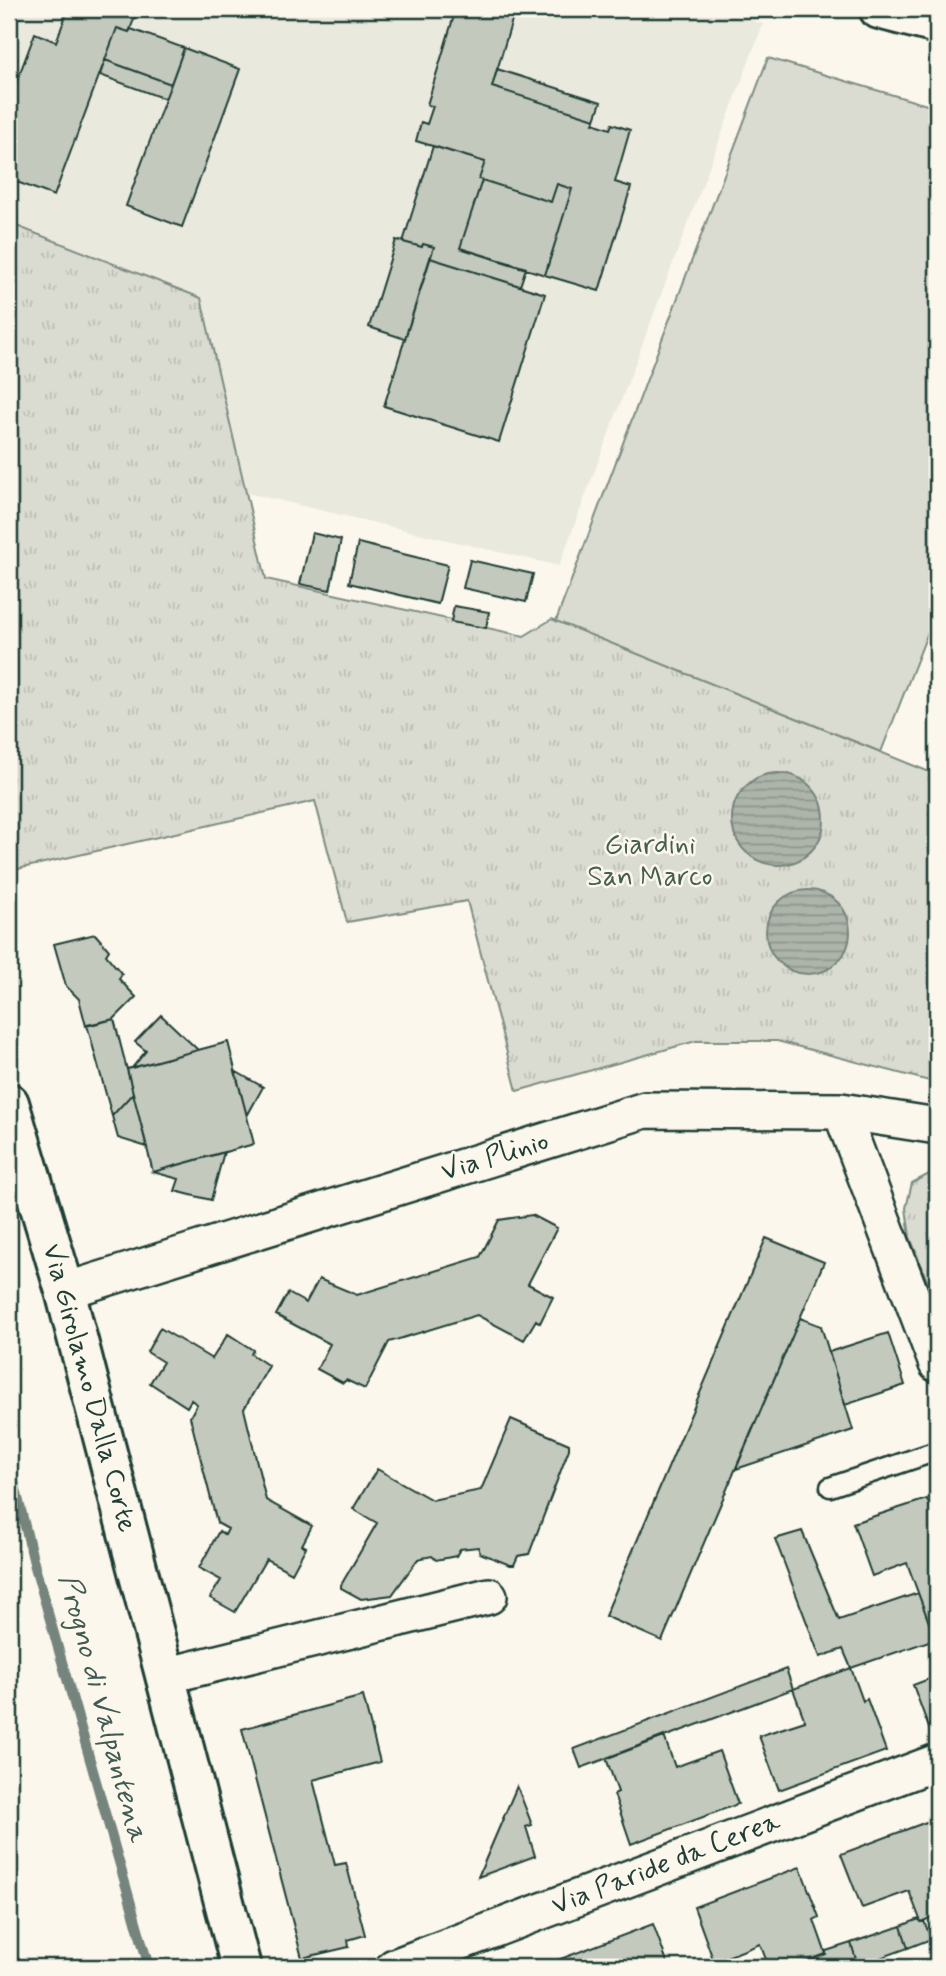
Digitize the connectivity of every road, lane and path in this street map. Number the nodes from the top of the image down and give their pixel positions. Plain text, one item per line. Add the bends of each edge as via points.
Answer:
1 (879, 9) edge
2 (937, 24) edge
3 (9, 1102) edge
4 (841, 1111) junction
5 (937, 1126) edge
6 (65, 1290) junction
7 (937, 1364) edge
8 (937, 1451) edge
9 (830, 1487) dead end
10 (489, 1597) dead end
11 (165, 1676) junction
12 (937, 1762) edge
13 (241, 1967) edge
14 (394, 1967) edge

1 - 2 street
3 - 6 street, Via Girolamo Dalla Corte
4 - 5 street, Via Plinio
4 - 6 street, Via Plinio via 645,1110
4 - 7 street
6 - 11 street, Via Girolamo Dalla Corte
8 - 9 lane
10 - 11 street
11 - 13 street, Via Girolamo Dalla Corte
12 - 14 street, Via Paride da Cerea

